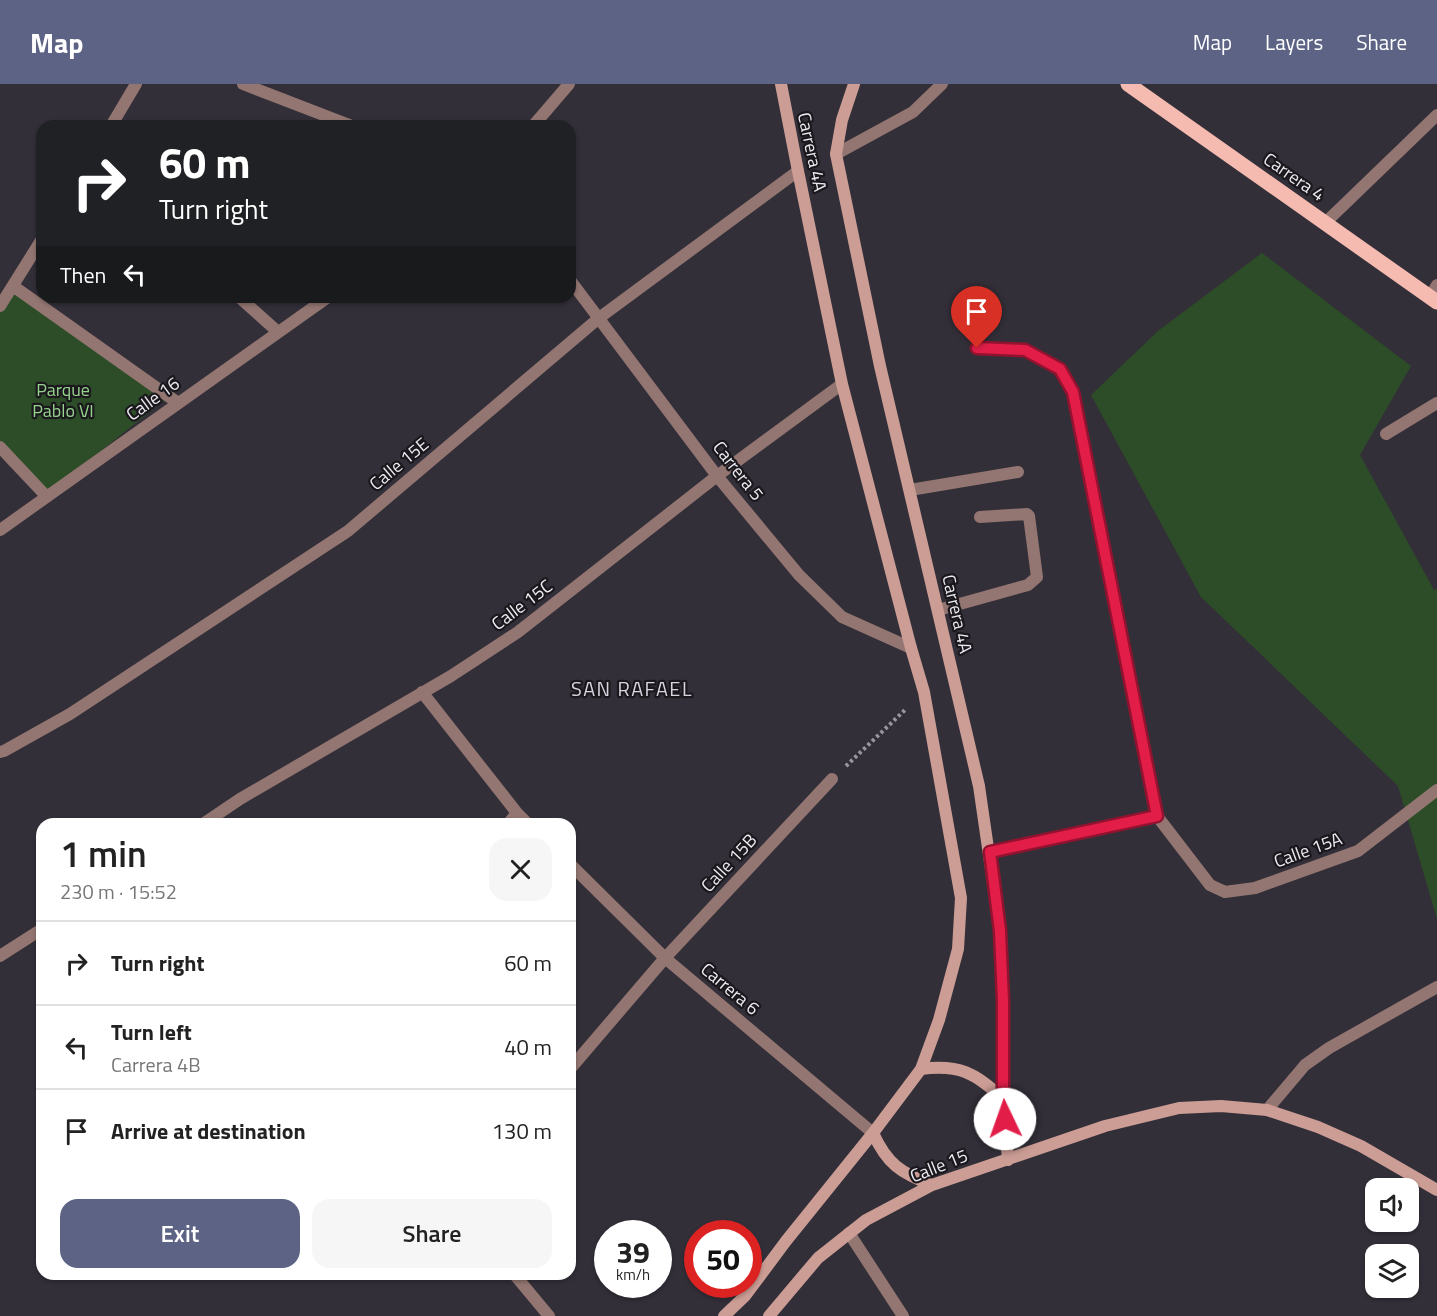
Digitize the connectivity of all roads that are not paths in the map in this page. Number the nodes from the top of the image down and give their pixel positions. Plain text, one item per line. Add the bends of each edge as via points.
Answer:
1 (136, 84) edge
2 (243, 84) edge
3 (569, 84) edge
4 (781, 84) edge
5 (942, 84) edge
6 (1128, 84) edge
7 (854, 85) edge
8 (1437, 115) edge
9 (115, 120) edge
10 (336, 120) edge
11 (538, 120) edge
12 (836, 154) junction
13 (798, 171) junction
14 (1325, 223) junction
15 (36, 249) edge
16 (13, 286) junction
17 (576, 288) edge
18 (1435, 295) edge
19 (36, 302) edge
20 (37, 303) edge
21 (246, 303) edge
22 (319, 303) edge
23 (0, 306) edge
24 (599, 318) junction
25 (278, 332) junction
26 (977, 348) dead end
27 (842, 384) junction
28 (178, 403) junction
29 (1437, 403) edge
30 (1386, 434) dead end
31 (0, 447) edge
32 (1018, 472) dead end
33 (717, 476) junction
34 (910, 490) junction
35 (47, 497) junction
36 (981, 517) dead end
37 (0, 530) edge
38 (938, 610) junction
39 (911, 648) junction
40 (422, 692) junction
41 (1, 748) edge
42 (832, 779) road end
43 (1437, 790) edge
44 (517, 813) junction
45 (1157, 816) junction
46 (212, 818) edge
47 (513, 818) edge
48 (522, 818) edge
49 (990, 852) junction
50 (576, 870) edge
51 (36, 932) edge
52 (0, 956) edge
53 (665, 958) junction
54 (1437, 987) edge
55 (576, 1062) edge
56 (921, 1069) junction
57 (1003, 1099) junction
58 (1267, 1110) junction
59 (873, 1133) junction
60 (1008, 1160) junction
61 (932, 1185) junction
62 (1437, 1190) edge
63 (849, 1233) junction
64 (519, 1280) edge
65 (549, 1316) edge
66 (724, 1316) edge
67 (769, 1316) edge
68 (903, 1316) edge

1 - 9 street
2 - 10 street
3 - 11 street
4 - 13 main road, Carrera 4A
5 - 12 street via 913,111
6 - 14 main road, Carrera 4
7 - 12 main road, Carrera 4A
8 - 14 street
12 - 34 main road, Carrera 4A
13 - 24 street, Calle 15E
13 - 27 main road, Carrera 4A
14 - 18 main road, Carrera 4
15 - 16 street
16 - 19 street
16 - 23 street
17 - 24 street, Carrera 5
20 - 28 street
21 - 25 street
22 - 25 street, Calle 16
24 - 33 street, Carrera 5
24 - 41 street, Calle 15E via 348,531 70,714
25 - 28 street, Calle 16
26 - 45 street via 1025,350 1060,369 1073,392
27 - 33 street, Calle 15C
27 - 39 main road, Carrera 4A
28 - 35 street, Calle 16
29 - 30 street
31 - 35 street
32 - 34 street
33 - 39 street, Carrera 5 via 798,575 842,616
33 - 40 street, Calle 15C via 518,632
34 - 38 main road, Carrera 4A
35 - 37 street, Calle 16
36 - 38 street via 1024,513 1029,516 1037,577 1028,585
38 - 49 main road, Carrera 4A via 979,786
39 - 56 main road, Carrera 4A via 924,692 961,898 958,949
40 - 44 street
40 - 46 street, Calle 15C
42 - 53 street, Calle 15B
43 - 45 street, Calle 15A via 1358,851 1255,888 1225,892 1210,885
44 - 47 street
44 - 48 street
45 - 49 street
49 - 57 main road, Carrera 4A via 1000,931
50 - 53 street, Carrera 6
51 - 52 street
53 - 55 street, Calle 15B
53 - 59 street, Carrera 6
54 - 58 street via 1305,1065
56 - 57 main road via 956,1069 987,1084
56 - 59 main road
57 - 60 main road, Carrera 4A
58 - 60 main road, Calle 15 via 1179,1108 1105,1126
58 - 62 main road, Calle 15 via 1361,1146
59 - 61 main road via 893,1164
59 - 66 main road
60 - 61 main road, Calle 15
61 - 63 main road, Calle 15
63 - 67 main road, Calle 15 via 818,1258
63 - 68 street
64 - 65 street

